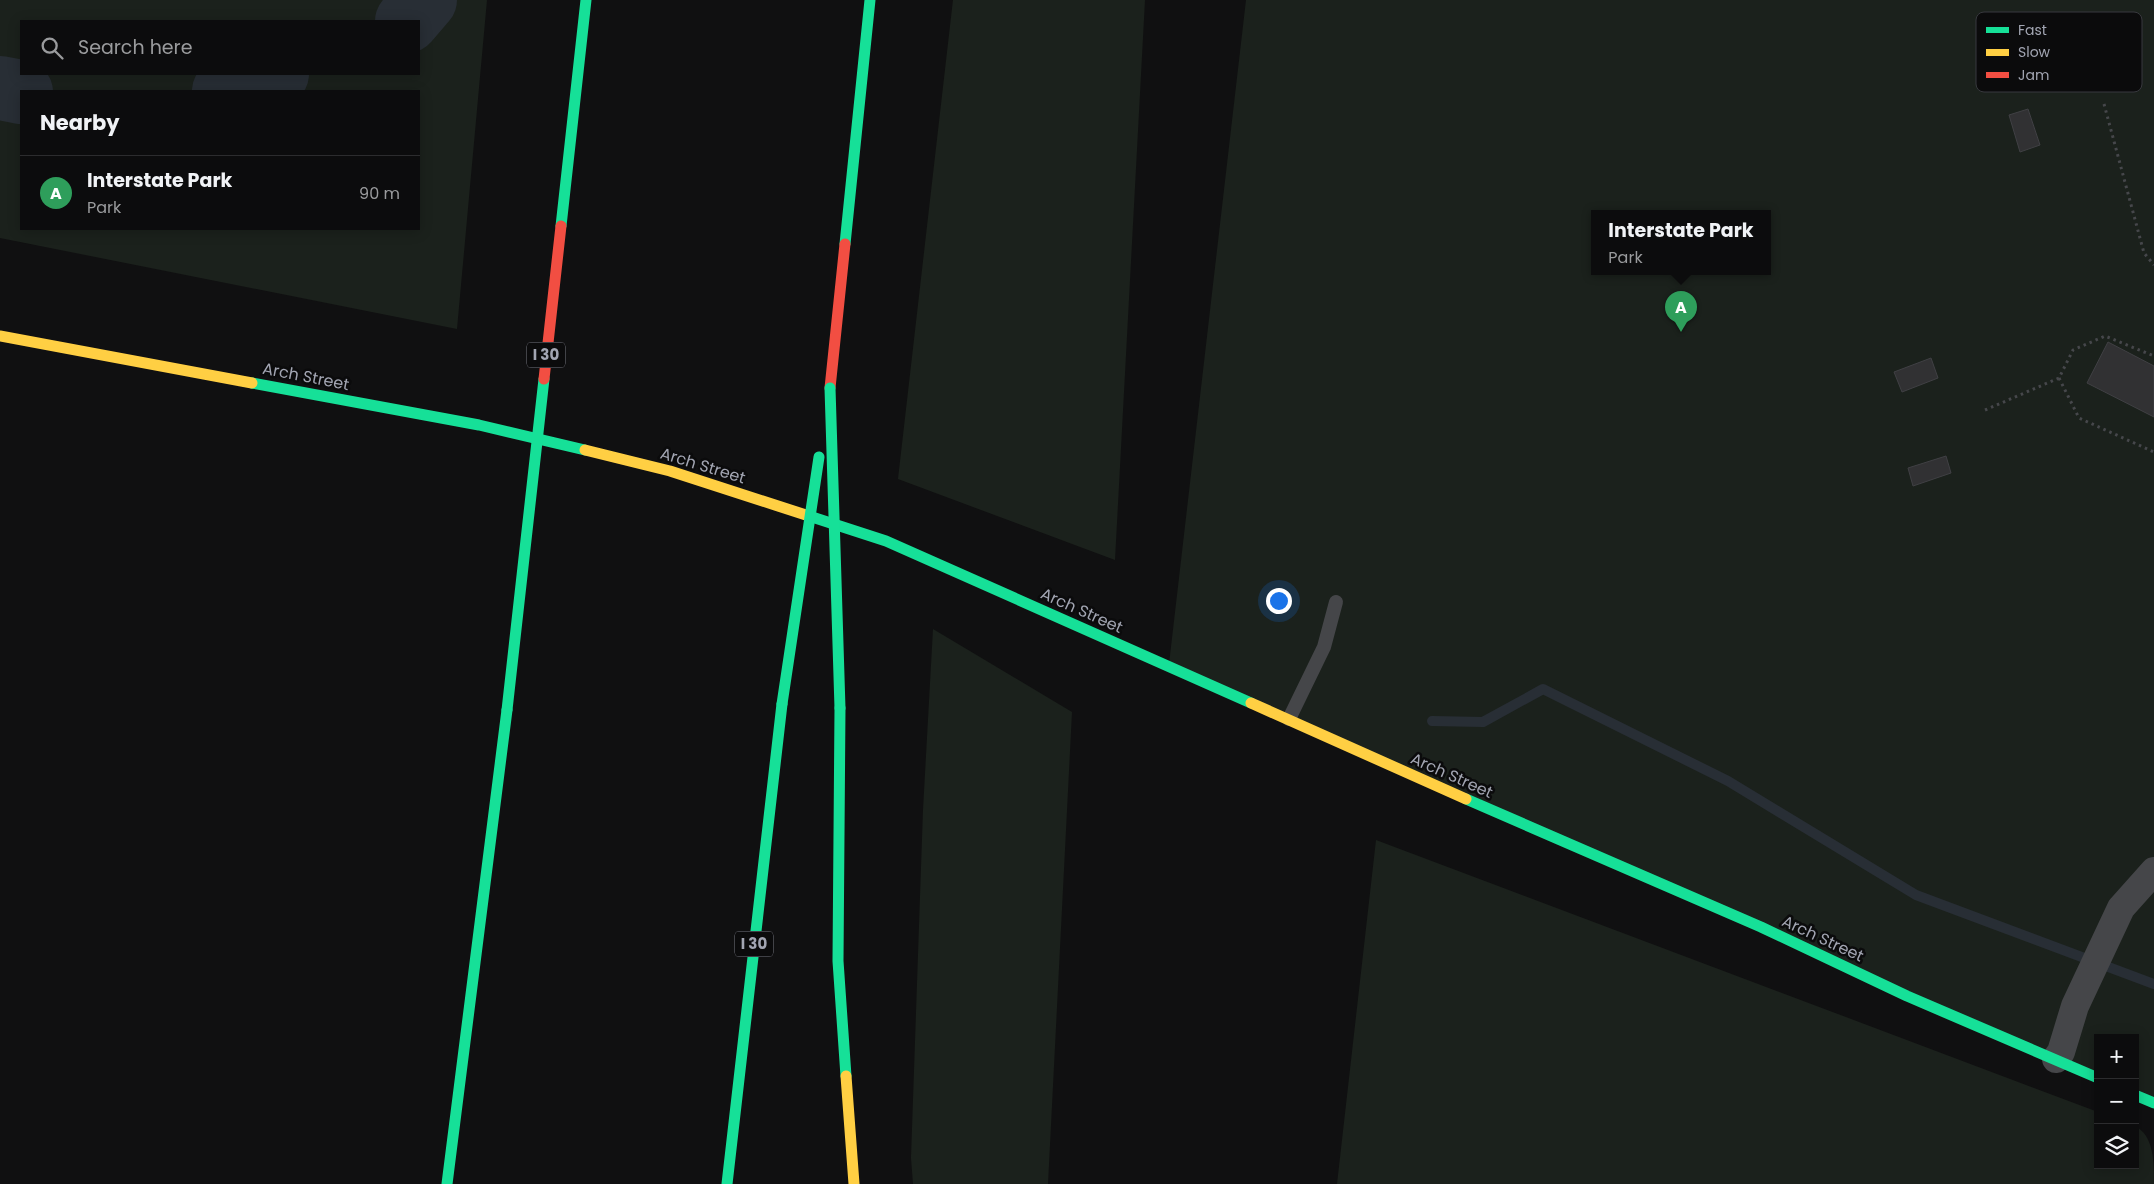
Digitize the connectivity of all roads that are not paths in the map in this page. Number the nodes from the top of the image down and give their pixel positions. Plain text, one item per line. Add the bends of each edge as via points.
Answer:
1 (586, 0) edge
2 (870, 0) edge
3 (0, 336) edge
4 (830, 388) junction
5 (1336, 602) dead end
6 (1290, 719) junction
7 (2154, 871) edge
8 (2056, 1059) junction
9 (2094, 1076) edge
10 (2139, 1097) edge
11 (2154, 1103) edge
12 (447, 1184) edge
13 (727, 1184) edge
14 (854, 1184) edge

1 - 12 main road, I 30, bridge via 507,710
2 - 4 main road, I 30
3 - 6 main road, Arch Street via 479,425 670,471 886,541
4 - 13 main road, I 30, bridge via 782,704
4 - 14 main road, bridge via 840,708 838,961
5 - 6 lane via 1324,647
6 - 8 main road, Arch Street via 1761,927 1907,996
7 - 8 street via 2121,908 2075,1006
8 - 9 main road, Arch Street
10 - 11 main road

